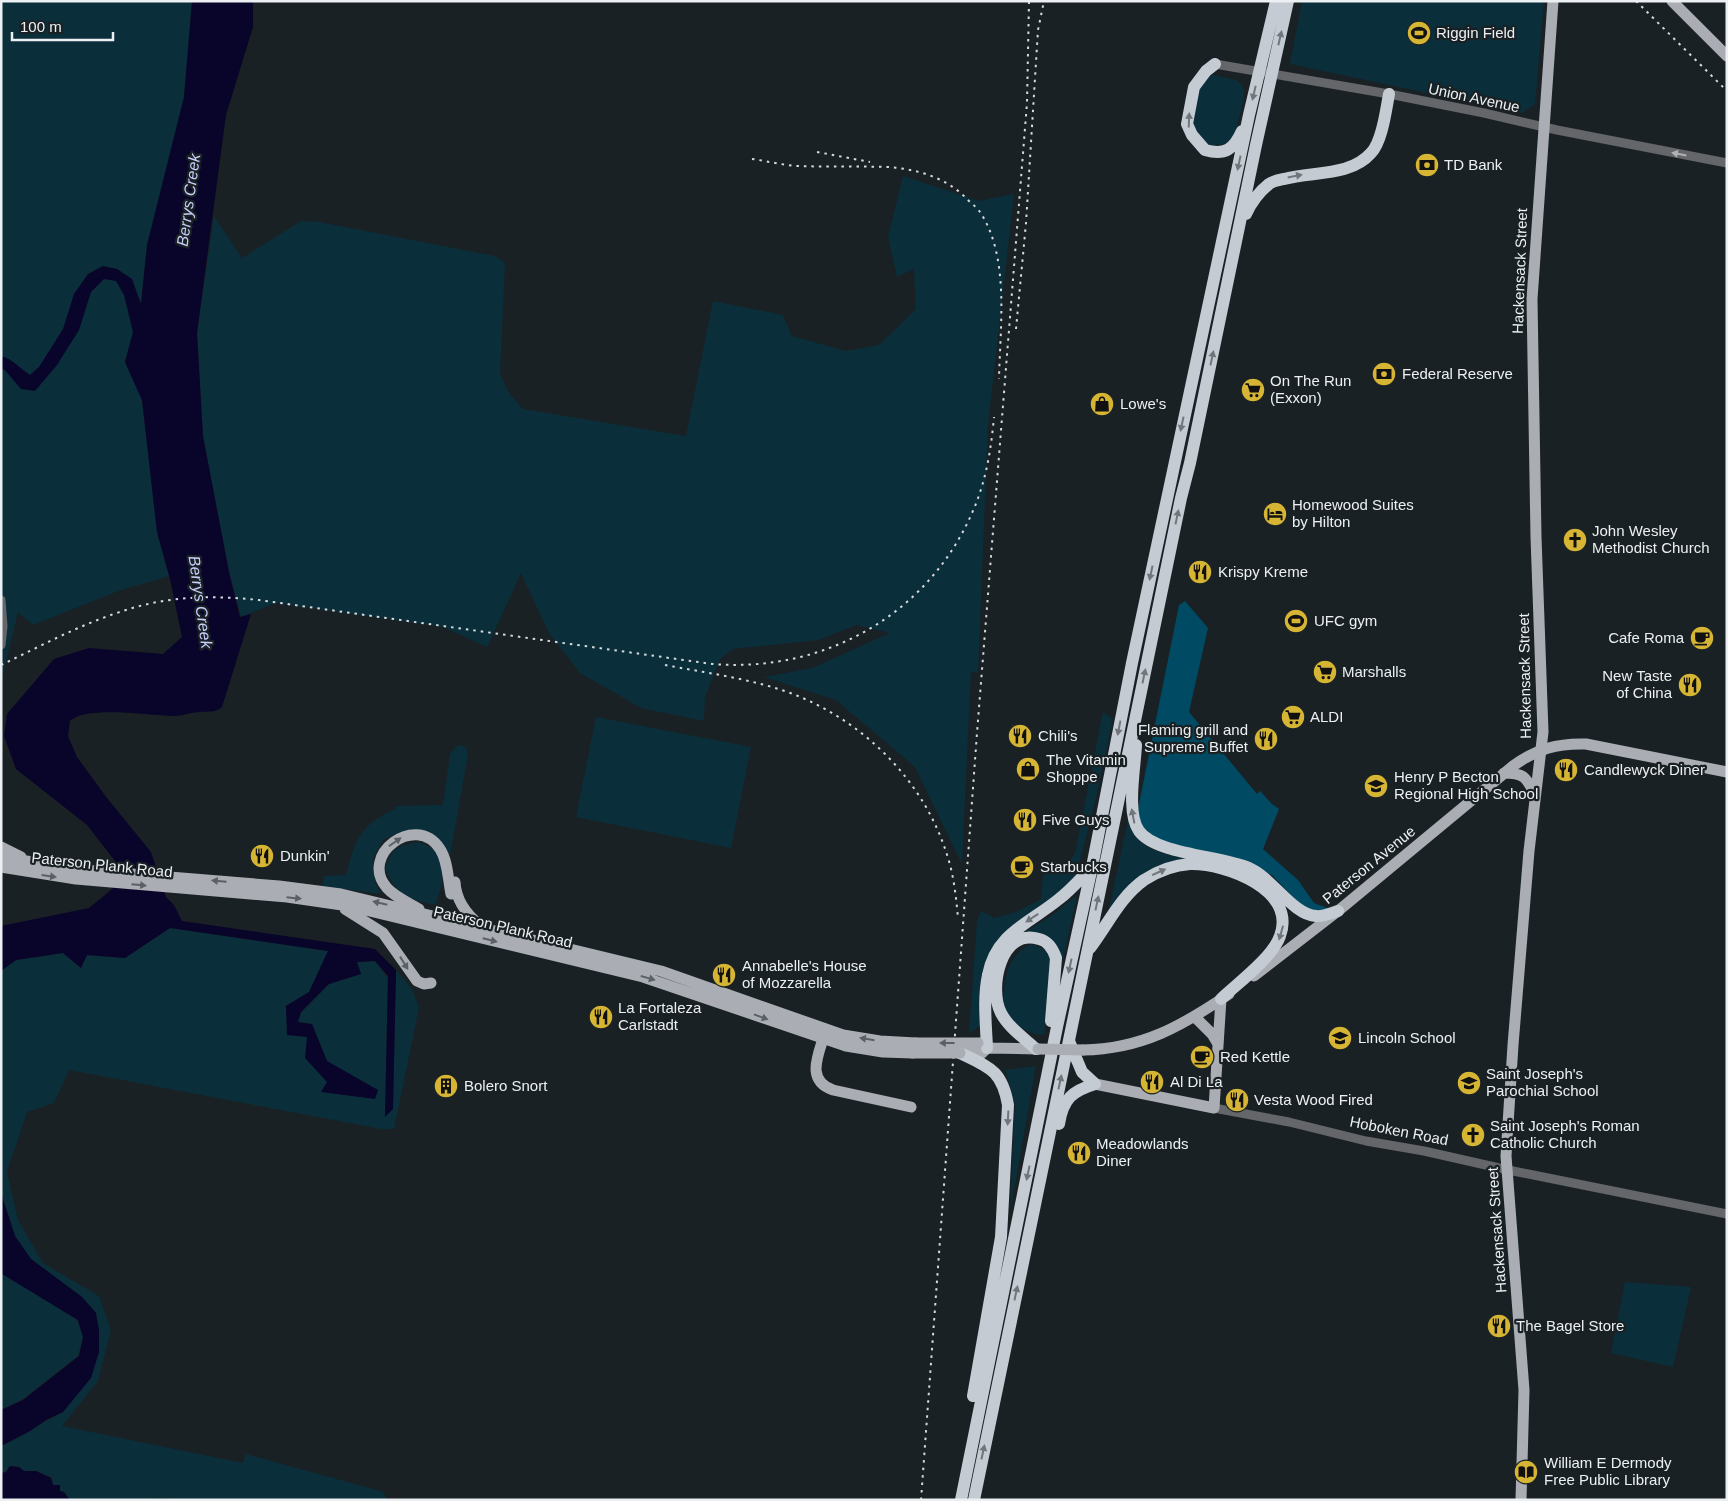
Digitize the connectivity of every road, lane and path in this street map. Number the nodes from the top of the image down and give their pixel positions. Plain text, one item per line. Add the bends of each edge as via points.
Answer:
1 (1276, 1) edge
2 (1288, 1) edge
3 (1553, 1) edge
4 (1672, 1) edge
5 (1727, 56) edge
6 (1215, 64) joint
7 (1265, 73) junction
8 (1389, 94) junction
9 (1249, 115) junction
10 (1543, 127) junction
11 (1727, 163) edge
12 (1239, 230) junction
13 (1, 600) edge
14 (1, 645) edge
15 (1140, 696) junction
16 (1540, 749) junction
17 (1727, 772) edge
18 (1504, 773) junction
19 (1535, 794) junction
20 (1, 847) edge
21 (1, 857) edge
22 (34, 864) junction
23 (1092, 866) junction
24 (1, 867) edge
25 (455, 874) dead end
26 (110, 878) junction
27 (169, 882) junction
28 (451, 894) dead end
29 (337, 904) junction
30 (1338, 911) junction
31 (427, 914) junction
32 (483, 928) junction
33 (1087, 951) junction
34 (431, 983) dead end
35 (1222, 999) junction
36 (1195, 1017) junction
37 (823, 1039) junction
38 (1069, 1041) junction
39 (1218, 1044) junction
40 (915, 1048) junction
41 (1037, 1049) junction
42 (982, 1052) junction
43 (960, 1053) joint
44 (1095, 1084) junction
45 (1045, 1091) junction
46 (911, 1107) dead end
47 (1214, 1108) junction
48 (1508, 1170) junction
49 (1036, 1195) junction
50 (1727, 1214) edge
51 (955, 1500) edge
52 (961, 1500) edge
53 (974, 1500) edge
54 (1521, 1500) edge

1 - 7 highway
7 -> 2 highway
3 - 10 main road, Hackensack Street
4 - 5 main road
6 - 7 street, Union Avenue
9 -> 6 highway via 1237,142 1230,149 1220,152 1205,150 1192,136 1187,124 1194,87
7 - 8 street, Union Avenue
7 -> 9 highway
7 - 12 highway
8 - 10 street, Union Avenue
12 -> 8 highway via 1251,203 1270,183 1294,176 1340,170 1358,164 1372,152 1381,131
9 -> 23 highway
11 -> 10 street, Union Avenue
10 - 16 main road, Hackensack Street via 1532,299 1543,732
15 -> 12 highway
13 - 14 street via 4,626
30 -> 15 highway via 1309,915 1251,868 1160,846 1141,834 1134,823 1132,811
33 -> 15 highway
16 - 17 main road, Paterson Avenue via 1586,744
16 - 18 main road, Paterson Avenue
16 - 19 main road, Hackensack Street
18 - 19 main road via 1518,773 1524,777
18 - 30 main road, Paterson Avenue
19 - 48 main road, Hackensack Street via 1512,1055
20 - 22 main road
21 - 22 main road, Paterson Plank Road
22 - 26 main road, Paterson Plank Road
23 -> 42 highway via 1060,898 1010,934 996,952 986,985
23 -> 45 highway
24 -> 26 main road, Paterson Plank Road via 53,876
25 - 32 main road via 461,905
26 - 27 main road, Paterson Plank Road
27 -> 29 main road, Paterson Plank Road
31 -> 27 main road, Paterson Plank Road via 312,890
31 -> 28 main road via 391,892 384,884 380,862 392,843 413,835 436,844 444,858
29 -> 34 main road via 380,930 414,977 420,983
29 -> 37 main road, Paterson Plank Road via 643,977
30 - 35 main road, Paterson Avenue
31 - 32 main road, Paterson Plank Road
40 -> 32 main road, Paterson Plank Road via 843,1035 661,971
33 -> 35 highway via 1130,892 1160,871 1191,864 1234,872 1254,881 1269,894 1284,920 1277,945
33 - 38 highway
35 - 36 main road, Paterson Avenue
35 - 39 main road
36 - 39 main road
36 - 41 main road, Paterson Avenue, bridge via 1141,1042 1083,1050
37 - 40 main road, Paterson Plank Road via 871,1050
37 - 46 main road via 816,1068 817,1077 823,1085
38 - 44 highway via 1082,1072
49 -> 38 highway
39 - 47 main road
42 -> 40 main road, Paterson Plank Road, bridge
40 - 43 main road, Paterson Plank Road, bridge
41 - 42 main road, Paterson Plank Road
41 - 45 highway via 1005,1019 995,994 1004,955 1012,945 1027,938 1037,938 1046,943 1055,953 1057,962
42 - 43 highway
42 -> 51 highway via 1001,1081 1008,1105 1002,1224
44 - 47 main road, Hoboken Road
44 - 49 highway via 1075,1091 1064,1107 1050,1161
45 -> 52 highway
47 - 48 street, Hoboken Road
48 - 50 street, Hoboken Road
48 - 54 main road, Hackensack Street via 1524,1390
53 -> 49 highway

